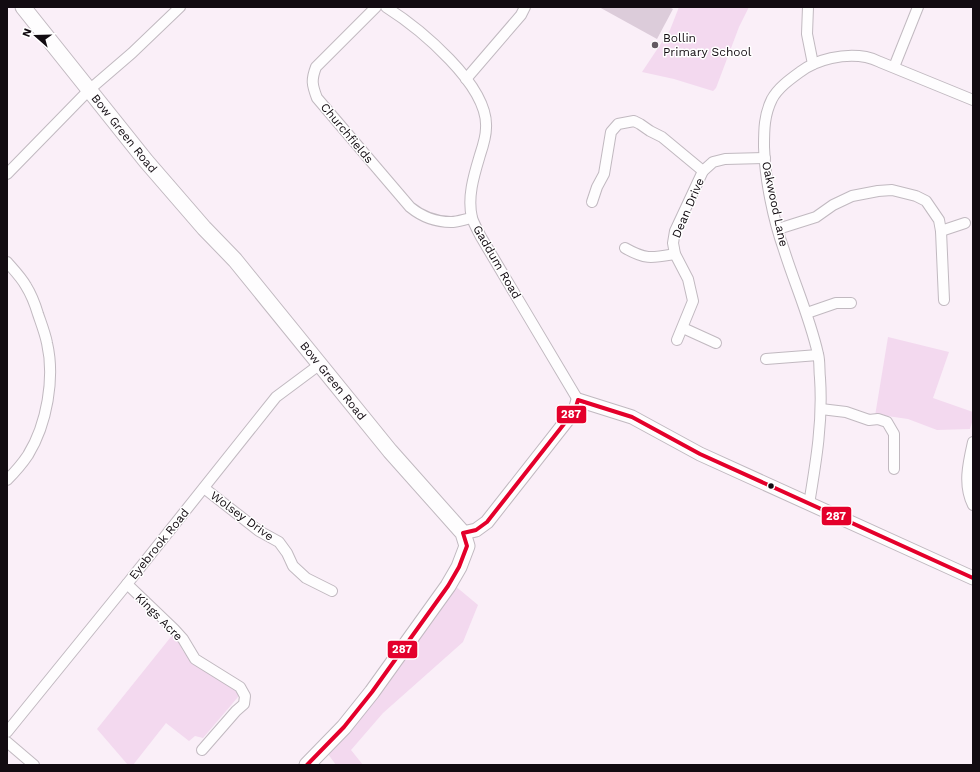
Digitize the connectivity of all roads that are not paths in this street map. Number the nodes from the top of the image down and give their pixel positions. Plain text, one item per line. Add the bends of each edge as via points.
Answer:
1 (23, 7) edge
2 (180, 7) edge
3 (376, 7) edge
4 (386, 7) edge
5 (525, 7) edge
6 (808, 7) edge
7 (918, 7) edge
8 (813, 64) junction
9 (894, 67) junction
10 (466, 79) junction
11 (89, 90) junction
12 (973, 100) edge
13 (765, 158) junction
14 (704, 171) junction
15 (7, 174) edge
16 (592, 202) dead end
17 (472, 218) junction
18 (965, 223) dead end
19 (778, 229) junction
20 (941, 231) junction
21 (625, 248) dead end
22 (675, 254) junction
23 (7, 262) edge
24 (944, 300) dead end
25 (851, 303) dead end
26 (807, 313) junction
27 (683, 328) junction
28 (677, 340) dead end
29 (716, 343) dead end
30 (818, 355) junction
31 (766, 359) dead end
32 (319, 365) junction
33 (578, 400) junction
34 (821, 409) junction
35 (973, 442) edge
36 (894, 469) dead end
37 (7, 480) edge
38 (204, 488) junction
39 (809, 504) junction
40 (973, 505) edge
41 (463, 533) junction
42 (973, 578) edge
43 (127, 584) junction
44 (332, 591) dead end
45 (7, 732) edge
46 (7, 742) edge
47 (202, 750) dead end
48 (34, 765) edge
49 (307, 765) edge

1 - 11 main road, Bow Green Road
2 - 11 street
3 - 17 street, Churchfields via 316,67 312,77 317,98 417,213 451,222
4 - 10 street, Gaddum Road via 408,21 433,43
5 - 10 street via 522,15
6 - 8 street via 807,34
7 - 9 street
8 - 9 street, Oakwood Lane via 848,56 866,57
8 - 13 street, Oakwood Lane via 782,86 772,99 766,113 764,128
9 - 12 street, Oakwood Lane
10 - 17 street, Gaddum Road via 483,107 486,127 471,189
11 - 15 street
11 - 32 main road, Bow Green Road via 146,161 235,260
13 - 14 street, Dean Drive via 725,159 713,162
13 - 19 street, Oakwood Lane
14 - 16 street via 662,136 634,121 618,124 611,132 604,174
14 - 22 street, Dean Drive via 675,231
17 - 33 street, Gaddum Road
18 - 20 street
19 - 20 street via 816,217 833,204 852,196 892,190 905,192 926,201 939,220
19 - 26 street, Oakwood Lane
20 - 24 street
21 - 22 street via 638,255 653,258
22 - 27 street, Dean Drive via 688,279 693,301
23 - 37 street via 26,286 42,324 48,343 50,386 38,435 18,469
25 - 26 street via 836,302
26 - 30 street, Oakwood Lane
27 - 28 street, Dean Drive
27 - 29 street
30 - 31 street
30 - 34 street, Oakwood Lane
32 - 38 street, Eyebrook Road via 276,397
32 - 41 main road, Bow Green Road via 390,451
33 - 39 street via 632,417 700,454
33 - 41 street via 575,410 487,522 476,530
34 - 36 street via 887,422 894,434
34 - 39 street, Oakwood Lane
35 - 40 street via 966,481
38 - 43 street, Eyebrook Road
38 - 44 street, Wolsey Drive via 259,531 279,542 293,566 306,578
39 - 42 street
41 - 49 main road via 467,546 448,586 372,692 344,727
43 - 45 street, Eyebrook Road
43 - 47 street, Kings Acre via 174,628 195,659 240,687 245,696 244,704
46 - 48 street

